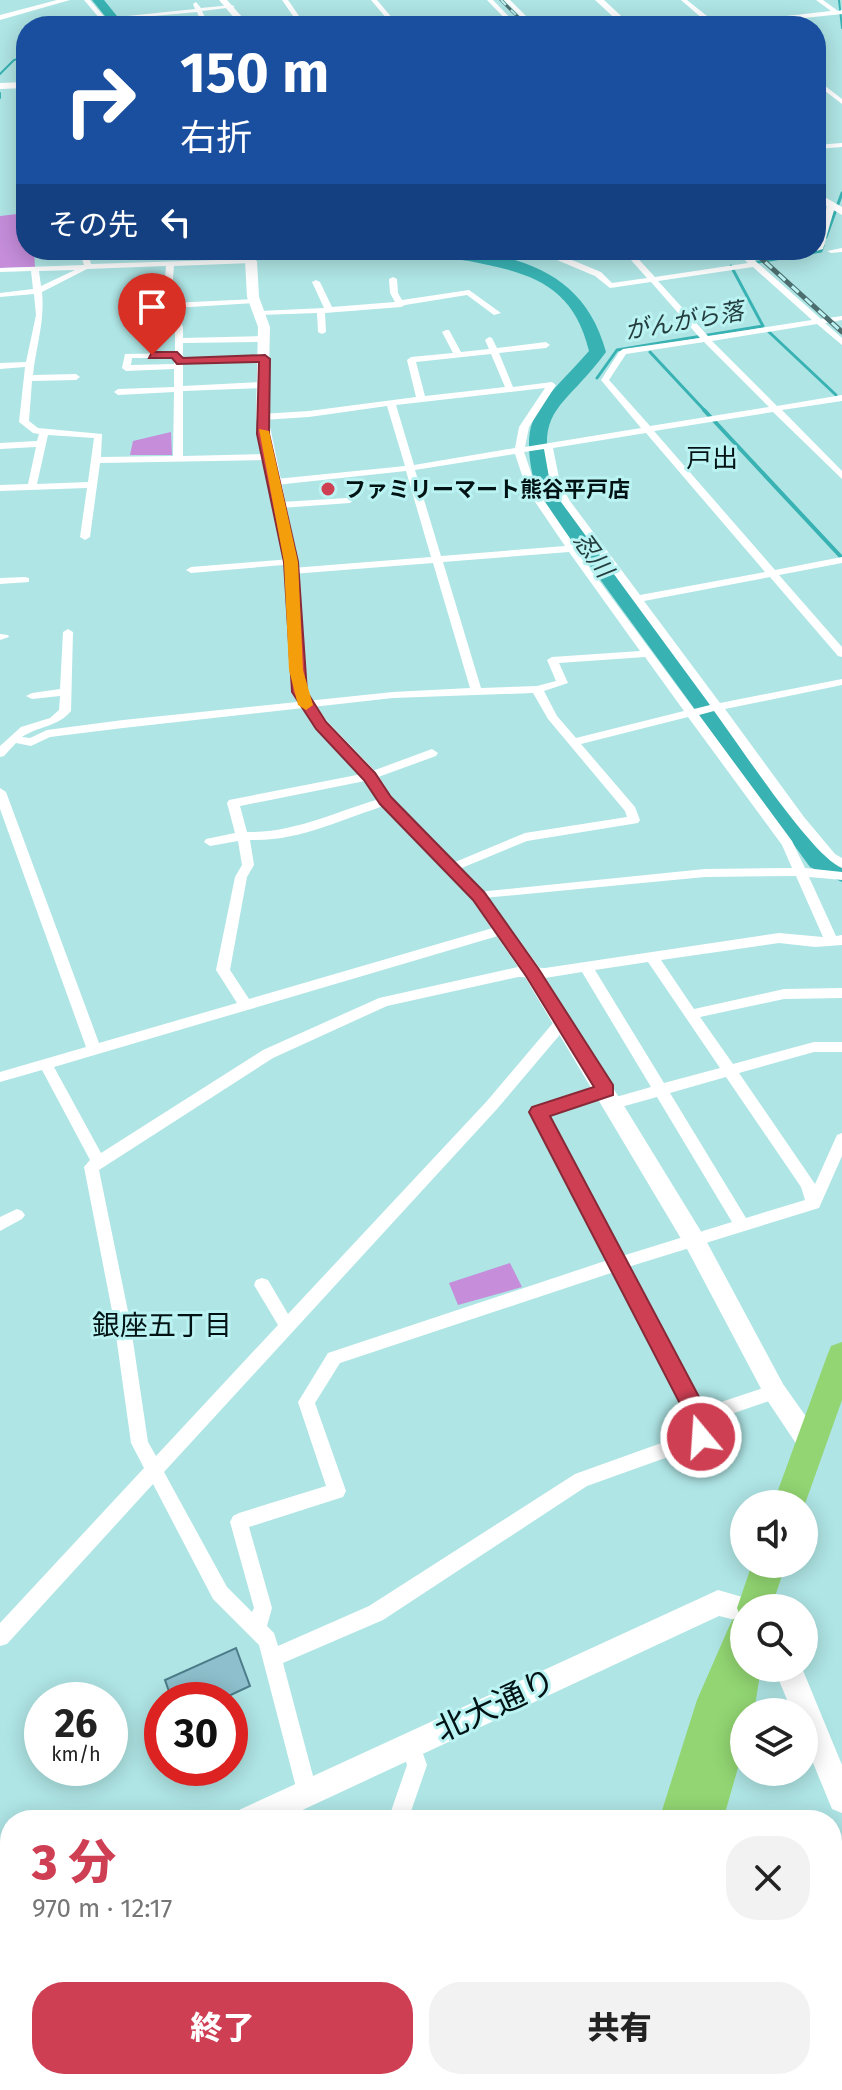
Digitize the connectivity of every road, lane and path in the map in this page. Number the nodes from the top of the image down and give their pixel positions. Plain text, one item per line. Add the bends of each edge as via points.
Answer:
1 (66, 0) edge
2 (87, 0) edge
3 (194, 0) edge
4 (374, 0) edge
5 (490, 0) edge
6 (507, 0) edge
7 (599, 0) edge
8 (684, 0) edge
9 (819, 0) edge
10 (834, 0) edge
11 (228, 4) edge
12 (201, 12) junction
13 (838, 12) edge
14 (158, 13) junction
15 (101, 16) edge
16 (130, 16) edge
17 (160, 16) edge
18 (202, 16) edge
19 (388, 16) edge
20 (505, 16) edge
21 (523, 16) edge
22 (617, 16) edge
23 (703, 16) edge
24 (807, 16) edge
25 (0, 18) edge
26 (826, 88) edge
27 (842, 102) edge
28 (837, 209) edge
29 (826, 233) edge
30 (842, 250) edge
31 (831, 251) dead end
32 (86, 260) edge
33 (206, 260) edge
34 (253, 260) edge
35 (563, 260) edge
36 (635, 260) edge
37 (747, 260) edge
38 (170, 263) junction
39 (751, 264) junction
40 (88, 266) junction
41 (35, 269) junction
42 (0, 270) edge
43 (393, 279) dead end
44 (653, 280) junction
45 (316, 282) dead end
46 (38, 291) junction
47 (0, 295) edge
48 (401, 305) junction
49 (168, 306) junction
50 (258, 307) junction
51 (326, 311) junction
52 (497, 313) dead end
53 (842, 318) edge
54 (820, 322) junction
55 (322, 332) dead end
56 (446, 332) dead end
57 (704, 337) junction
58 (264, 339) junction
59 (489, 340) dead end
60 (178, 341) junction
61 (842, 342) edge
62 (546, 345) dead end
63 (493, 351) junction
64 (459, 355) junction
65 (265, 359) junction
66 (177, 361) junction
67 (29, 364) junction
68 (0, 366) edge
69 (76, 377) dead end
70 (28, 378) junction
71 (263, 385) junction
72 (176, 389) junction
73 (510, 390) junction
74 (118, 392) dead end
75 (842, 398) edge
76 (421, 399) junction
77 (391, 403) junction
78 (775, 409) junction
79 (262, 417) junction
80 (648, 429) junction
81 (44, 432) junction
82 (41, 444) junction
83 (0, 446) edge
84 (545, 446) junction
85 (521, 450) junction
86 (269, 457) junction
87 (178, 458) junction
88 (96, 460) junction
89 (410, 468) junction
90 (842, 476) edge
91 (276, 482) junction
92 (92, 485) junction
93 (32, 487) junction
94 (0, 488) edge
95 (347, 501) dead end
96 (281, 505) junction
97 (85, 537) dead end
98 (571, 549) junction
99 (439, 560) junction
100 (842, 560) edge
101 (291, 567) junction
102 (191, 570) dead end
103 (772, 573) junction
104 (25, 580) dead end
105 (0, 581) edge
106 (638, 599) junction
107 (68, 632) dead end
108 (647, 654) junction
109 (842, 654) edge
110 (842, 682) edge
111 (537, 689) junction
112 (476, 691) junction
113 (65, 692) junction
114 (32, 696) dead end
115 (306, 707) junction
116 (718, 708) junction
117 (693, 713) junction
118 (13, 739) junction
119 (575, 742) junction
120 (0, 753) edge
121 (432, 753) dead end
122 (370, 776) junction
123 (0, 792) edge
124 (386, 801) junction
125 (243, 836) junction
126 (210, 842) dead end
127 (842, 864) edge
128 (452, 868) junction
129 (800, 872) junction
130 (842, 876) edge
131 (478, 896) junction
132 (503, 930) junction
133 (837, 940) edge
134 (651, 956) junction
135 (586, 967) junction
136 (532, 972) junction
137 (842, 993) edge
138 (246, 1005) junction
139 (690, 1015) junction
140 (566, 1025) junction
141 (842, 1047) edge
142 (94, 1049) junction
143 (45, 1063) junction
144 (728, 1071) junction
145 (0, 1077) edge
146 (660, 1090) junction
147 (610, 1097) junction
148 (842, 1139) edge
149 (98, 1161) junction
150 (814, 1204) junction
151 (17, 1215) dead end
152 (0, 1225) edge
153 (742, 1225) junction
154 (694, 1240) junction
155 (617, 1264) junction
156 (262, 1285) dead end
157 (287, 1326) junction
158 (842, 1356) edge
159 (775, 1392) junction
160 (699, 1417) junction
161 (810, 1443) junction
162 (154, 1470) junction
163 (794, 1490) edge
164 (730, 1606) edge
165 (257, 1627) junction
166 (0, 1637) edge
167 (274, 1657) junction
168 (730, 1665) edge
169 (741, 1682) edge
170 (794, 1682) edge
171 (410, 1744) junction
172 (307, 1791) junction
173 (842, 1799) edge
174 (269, 1810) edge
175 (401, 1810) edge
176 (681, 1810) edge
177 (707, 1810) edge

1 - 25 street
2 - 15 street
3 - 12 street
4 - 19 street
5 - 20 street
6 - 21 street
7 - 22 street
8 - 23 street
9 - 13 street
10 - 13 street
11 - 12 street
12 - 14 street
12 - 18 street
13 - 24 street
14 - 16 street
14 - 17 street
26 - 27 street
28 - 29 street
30 - 31 street
32 - 40 street
33 - 38 street
34 - 50 street
35 - 44 street via 598,274 610,286
36 - 44 street
37 - 39 street
38 - 40 street
38 - 49 street
39 - 44 street
39 - 54 street
40 - 41 street
40 - 46 street
41 - 42 street
41 - 46 street
43 - 48 street
44 - 57 street
45 - 51 street
46 - 47 street
46 - 67 street via 40,315
48 - 51 street
48 - 52 street via 469,292
49 - 50 street
49 - 60 street via 179,327
50 - 51 street
50 - 58 street
51 - 55 street
53 - 54 street
54 - 57 street
54 - 61 street
56 - 64 street
57 - 78 street
57 - 80 street via 623,352 605,380
58 - 60 street
58 - 65 street
59 - 63 street
60 - 66 street
62 - 63 street
63 - 64 street
63 - 73 street
64 - 76 street via 411,360
65 - 66 street
65 - 71 street
66 - 66 street via 126,368 128,356
66 - 72 street
67 - 68 street
67 - 70 street
69 - 70 street
70 - 81 street via 24,422
71 - 72 street
71 - 79 street
72 - 74 street
72 - 87 street
73 - 76 street
73 - 85 street via 552,385 524,427
75 - 78 street
76 - 77 street
77 - 79 street
77 - 89 street
78 - 80 street
78 - 90 street
79 - 86 street
80 - 84 street
80 - 103 street
81 - 82 street
81 - 88 street via 99,436
82 - 83 street
82 - 93 street
84 - 85 street
84 - 106 street via 555,483
85 - 89 street
85 - 98 street via 532,490
86 - 87 street
86 - 91 street
87 - 88 street
88 - 92 street
89 - 91 street
89 - 99 street
91 - 96 street
92 - 93 street
92 - 97 street
93 - 94 street
95 - 96 street
96 - 101 street
98 - 99 street
98 - 108 street
99 - 101 street
99 - 112 street
100 - 103 street
101 - 102 street
101 - 115 street via 296,670
103 - 106 street
103 - 109 street
104 - 105 street
106 - 116 street
107 - 113 street
108 - 111 street via 552,660 562,683
108 - 117 street
110 - 116 street
111 - 112 street
111 - 119 street via 552,717
112 - 115 street
113 - 114 street
113 - 118 street via 60,719 20,730
115 - 118 street via 123,724 47,734 31,742
115 - 122 street
116 - 117 street
116 - 127 street via 800,820
117 - 119 street
117 - 129 street via 788,844
118 - 120 street
119 - 128 street via 634,820 525,837
121 - 122 street
122 - 124 street
122 - 125 street via 233,803
123 - 142 street
124 - 125 street via 296,833
124 - 128 street
125 - 126 street
125 - 138 street via 248,865 241,877 223,970
128 - 131 street
129 - 130 street
129 - 131 street via 705,873
129 - 133 street
131 - 132 street
132 - 136 street
132 - 138 street
133 - 134 street via 779,938
134 - 135 street
134 - 139 street
135 - 136 street
135 - 146 street
136 - 140 street
136 - 149 street via 384,1002 268,1054
137 - 139 street via 803,990
138 - 142 street
139 - 144 street
140 - 147 street
140 - 157 street via 558,1027
141 - 144 street via 814,1047
142 - 143 street
143 - 145 street
143 - 149 street
144 - 146 street
144 - 150 street via 808,1185
146 - 147 street
146 - 153 street
147 - 154 street
147 - 155 street via 538,1112
148 - 150 street
149 - 162 street via 91,1173 122,1321 128,1383 140,1443
150 - 153 street
151 - 152 street
153 - 154 street
154 - 155 street
154 - 159 street
155 - 160 street
155 - 165 street via 334,1358 306,1402 337,1491 239,1522 263,1608
156 - 157 street
157 - 162 street
158 - 161 highway
159 - 160 street
159 - 161 street
160 - 167 street via 701,1437 581,1480 376,1613
161 - 163 highway
162 - 165 street via 220,1593
162 - 166 street
164 - 171 street, 北大通り via 718,1603
165 - 167 street
167 - 172 street
168 - 176 highway
169 - 177 highway
170 - 173 street
171 - 172 street, 北大通り
171 - 175 street via 417,1765
172 - 174 street, 北大通り

